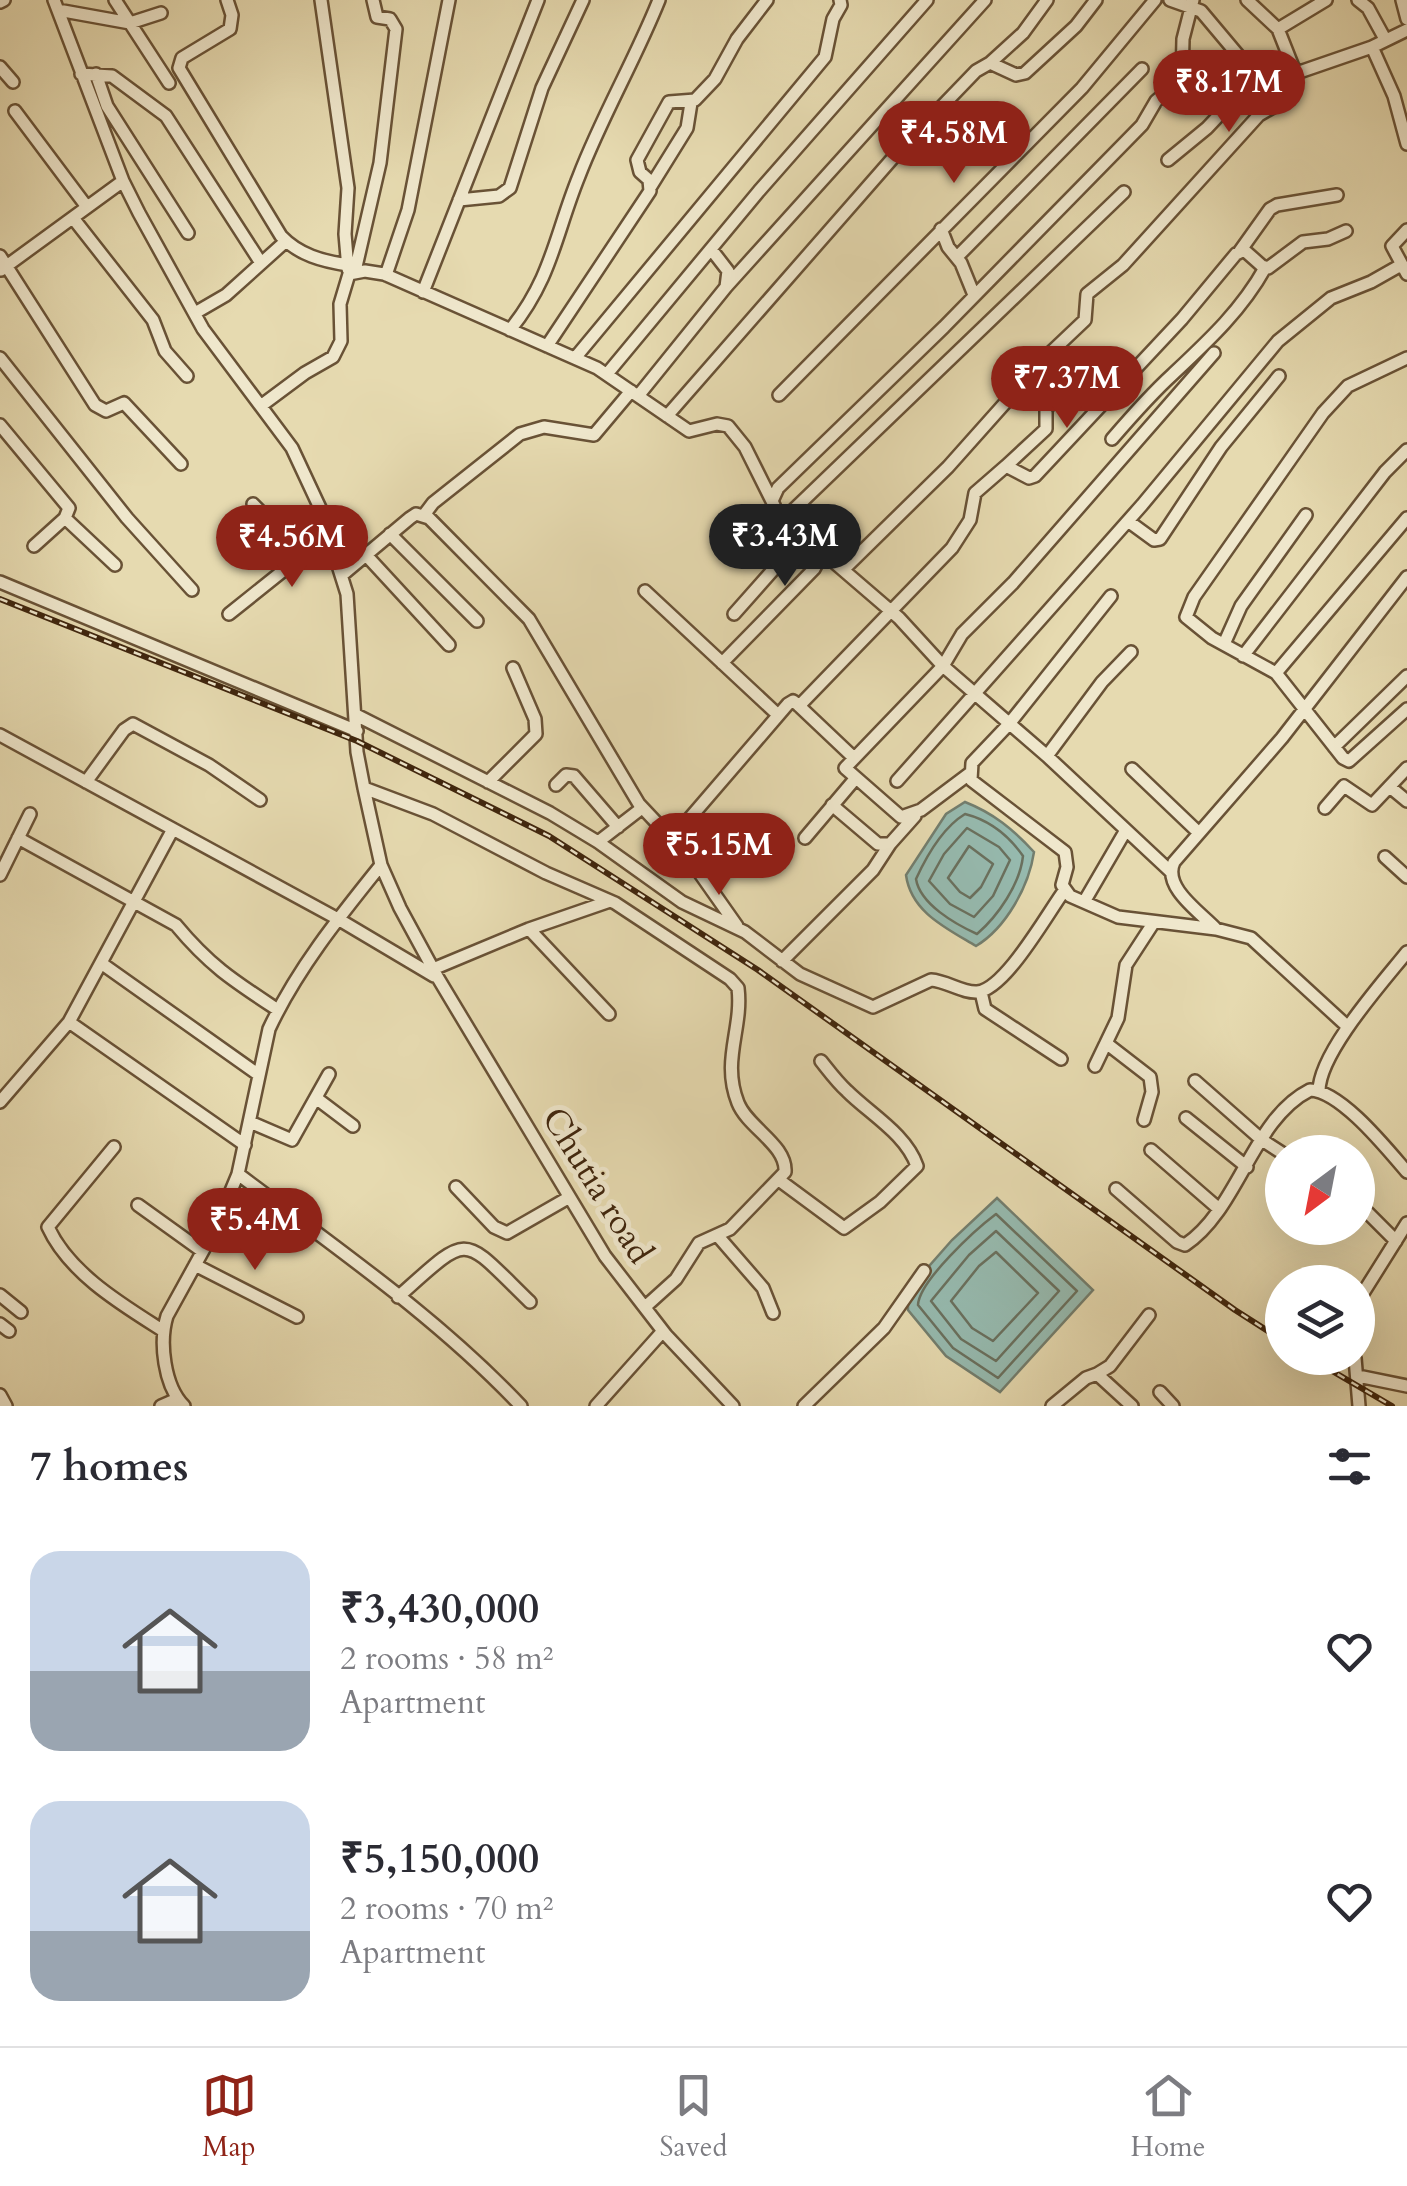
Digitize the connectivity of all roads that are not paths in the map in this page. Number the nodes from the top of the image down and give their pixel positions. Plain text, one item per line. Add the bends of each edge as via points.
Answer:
1 (115, 0) edge
2 (226, 0) edge
3 (320, 0) edge
4 (374, 0) edge
5 (449, 0) edge
6 (538, 0) edge
7 (583, 0) edge
8 (659, 0) edge
9 (767, 0) edge
10 (927, 0) edge
11 (985, 0) edge
12 (1047, 0) edge
13 (1096, 0) edge
14 (1155, 0) edge
15 (1170, 0) edge
16 (1248, 0) edge
17 (1326, 0) edge
18 (1358, 0) edge
19 (1402, 0) edge
20 (843, 2) edge
21 (1191, 3) edge
22 (56, 5) edge
23 (161, 13) dead end
24 (1407, 20) edge
25 (130, 23) junction
26 (1278, 28) junction
27 (1407, 30) edge
28 (1384, 39) junction
29 (1372, 46) junction
30 (990, 63) junction
31 (0, 66) edge
32 (1142, 69) dead end
33 (1296, 72) junction
34 (81, 74) junction
35 (96, 74) junction
36 (1256, 76) junction
37 (12, 82) dead end
38 (170, 84) dead end
39 (691, 102) junction
40 (1280, 105) junction
41 (14, 110) dead end
42 (1407, 144) edge
43 (1168, 160) dead end
44 (123, 181) junction
45 (651, 186) junction
46 (1124, 192) dead end
47 (1337, 195) dead end
48 (459, 200) junction
49 (87, 208) junction
50 (73, 218) junction
51 (940, 229) junction
52 (1407, 230) edge
53 (1346, 231) dead end
54 (188, 233) dead end
55 (286, 241) junction
56 (712, 249) junction
57 (1240, 251) junction
58 (956, 257) junction
59 (261, 263) junction
60 (2, 264) edge
61 (1265, 268) junction
62 (351, 270) junction
63 (1404, 270) edge
64 (386, 276) junction
65 (726, 287) junction
66 (423, 292) junction
67 (974, 296) junction
68 (195, 314) junction
69 (510, 330) junction
70 (546, 346) junction
71 (1214, 353) dead end
72 (0, 358) edge
73 (575, 358) junction
74 (1407, 358) edge
75 (606, 374) junction
76 (187, 376) dead end
77 (1279, 376) dead end
78 (1118, 384) junction
79 (635, 393) junction
80 (779, 396) dead end
81 (262, 405) junction
82 (666, 416) junction
83 (0, 424) edge
84 (1112, 439) dead end
85 (1407, 450) edge
86 (181, 464) dead end
87 (1006, 466) junction
88 (772, 501) junction
89 (253, 504) dead end
90 (424, 515) junction
91 (1306, 515) dead end
92 (64, 518) junction
93 (1407, 518) edge
94 (784, 519) junction
95 (1128, 521) junction
96 (329, 534) junction
97 (390, 534) junction
98 (804, 536) junction
99 (34, 546) dead end
100 (823, 552) junction
101 (303, 555) junction
102 (366, 555) junction
103 (115, 565) dead end
104 (844, 569) junction
105 (342, 575) junction
106 (1407, 577) edge
107 (0, 582) edge
108 (192, 590) dead end
109 (645, 590) dead end
110 (1111, 596) dead end
111 (890, 611) junction
112 (229, 614) dead end
113 (734, 614) dead end
114 (477, 621) dead end
115 (1224, 644) junction
116 (449, 645) dead end
117 (1131, 652) dead end
118 (1244, 656) junction
119 (722, 663) junction
120 (943, 666) junction
121 (513, 668) dead end
122 (1276, 673) junction
123 (1407, 676) edge
124 (974, 693) junction
125 (799, 706) junction
126 (1305, 706) junction
127 (1407, 709) edge
128 (777, 714) junction
129 (356, 715) junction
130 (1009, 724) junction
131 (357, 731) junction
132 (0, 735) edge
133 (1334, 747) junction
134 (1047, 756) junction
135 (853, 757) junction
136 (1132, 768) dead end
137 (1407, 768) edge
138 (969, 774) junction
139 (855, 779) junction
140 (897, 781) dead end
141 (86, 782) junction
142 (488, 782) junction
143 (556, 785) dead end
144 (1390, 787) junction
145 (364, 788) junction
146 (260, 800) dead end
147 (1407, 802) edge
148 (832, 804) junction
149 (642, 808) junction
150 (1325, 808) dead end
151 (921, 810) junction
152 (30, 814) dead end
153 (618, 826) junction
154 (173, 829) junction
155 (1126, 830) junction
156 (1200, 832) junction
157 (18, 838) junction
158 (805, 838) dead end
159 (671, 840) junction
160 (598, 842) junction
161 (890, 844) junction
162 (1384, 857) dead end
163 (381, 865) junction
164 (1170, 871) junction
165 (0, 875) edge
166 (1407, 877) edge
167 (1064, 891) junction
168 (135, 900) junction
169 (610, 901) junction
170 (1084, 902) junction
171 (338, 919) junction
172 (1154, 922) junction
173 (737, 926) junction
174 (529, 929) junction
175 (1216, 929) junction
176 (1407, 952) edge
177 (782, 961) junction
178 (101, 962) junction
179 (436, 974) junction
180 (981, 992) junction
181 (278, 1010) junction
182 (609, 1014) dead end
183 (69, 1022) junction
184 (1348, 1027) junction
185 (1106, 1043) junction
186 (1062, 1059) dead end
187 (821, 1060) dead end
188 (1095, 1066) dead end
189 (329, 1074) dead end
190 (260, 1075) junction
191 (1194, 1082) dead end
192 (1318, 1090) junction
193 (316, 1098) junction
194 (0, 1102) edge
195 (1186, 1118) dead end
196 (1144, 1120) dead end
197 (250, 1122) junction
198 (353, 1126) dead end
199 (1262, 1140) junction
200 (1265, 1142) edge
201 (245, 1145) junction
202 (114, 1148) dead end
203 (1151, 1150) dead end
204 (1247, 1167) junction
205 (1407, 1172) edge
206 (238, 1174) junction
207 (779, 1180) junction
208 (456, 1187) dead end
209 (1116, 1189) dead end
210 (568, 1198) junction
211 (138, 1206) dead end
212 (1219, 1209) junction
213 (1375, 1220) edge
214 (1407, 1222) edge
215 (716, 1235) junction
216 (1396, 1240) junction
217 (202, 1251) junction
218 (194, 1265) junction
219 (924, 1271) dead end
220 (1375, 1274) edge
221 (0, 1295) edge
222 (398, 1297) junction
223 (530, 1302) dead end
224 (645, 1307) junction
225 (21, 1312) dead end
226 (774, 1313) dead end
227 (1149, 1315) dead end
228 (297, 1317) dead end
229 (162, 1330) junction
230 (663, 1331) junction
231 (1097, 1374) junction
232 (1358, 1376) joint
233 (1407, 1386) edge
234 (1160, 1392) dead end
235 (0, 1395) edge
236 (181, 1403) edge
237 (6, 1406) edge
238 (161, 1406) edge
239 (522, 1406) edge
240 (596, 1406) edge
241 (733, 1406) edge
242 (804, 1406) edge
243 (1052, 1406) edge
244 (1132, 1406) edge
245 (1174, 1406) edge
246 (1360, 1406) edge

1 - 25 street
2 - 55 street via 230,29 182,58 180,68
3 - 62 street via 348,188
4 - 62 street via 376,17 396,28 380,163
5 - 64 street via 408,210
6 - 48 street
7 - 48 street via 542,88 510,188 499,196
8 - 69 street via 577,180 550,266
9 - 39 street via 715,79
10 - 56 street
11 - 65 street
12 - 30 street
13 - 30 street via 1024,73
14 - 51 street via 1082,88
15 - 21 street
16 - 26 street
17 - 26 street
18 - 28 street
19 - 24 street
20 - 73 street via 820,63
21 - 36 street
21 - 67 street via 1182,79
22 - 25 street
22 - 34 street, Chutia road
23 - 25 street
25 - 38 street
26 - 33 street
27 - 28 street
28 - 29 street
29 - 33 street
29 - 42 street
30 - 82 street via 900,151
31 - 37 street
32 - 58 street
33 - 40 street via 1285,78
34 - 35 street
34 - 44 street, Chutia road
35 - 54 street via 108,106
35 - 59 street via 112,76 166,116
36 - 40 street
36 - 43 street
39 - 45 street via 687,128
39 - 45 street via 668,102 637,160
40 - 104 street via 1259,115 1123,265 1087,294 1085,320
41 - 49 street
44 - 49 street
44 - 68 street, Chutia road
45 - 70 street
46 - 94 street
47 - 57 street via 1278,204
48 - 66 street
49 - 50 street
50 - 60 street
50 - 76 street via 153,320 165,351
51 - 58 street
51 - 80 street
52 - 63 street via 1392,246
53 - 61 street via 1303,242
55 - 59 street
55 - 62 street
56 - 65 street via 728,271
56 - 75 street
57 - 61 street
57 - 78 street
58 - 67 street
59 - 68 street
60 - 86 street via 96,405 106,411 124,403
61 - 84 street via 1218,332
62 - 64 street
62 - 81 street via 333,358
63 - 95 street via 1331,298 1278,341
64 - 66 street
65 - 79 street
66 - 69 street
67 - 88 street
68 - 81 street, Chutia road
69 - 70 street
70 - 73 street
71 - 120 street via 962,634
72 - 108 street
73 - 75 street
74 - 115 street via 1348,386 1323,413 1194,597 1186,618
75 - 79 street
77 - 95 street via 1160,539
78 - 87 street via 1035,476
78 - 87 street via 1093,362 1084,365 1046,409 1046,430
79 - 82 street
79 - 90 street via 594,435 544,428 520,434
81 - 96 street, Chutia road via 300,462
82 - 88 street via 689,431 728,426
83 - 92 street via 69,508
85 - 118 street
87 - 111 street via 975,494 970,520 952,548
88 - 94 street
89 - 101 street
90 - 97 street
90 - 149 street via 529,618
91 - 115 street via 1241,606
92 - 99 street
92 - 103 street
93 - 122 street
94 - 98 street
95 - 124 street
96 - 101 street
96 - 105 street, Chutia road
97 - 102 street
97 - 114 street
98 - 100 street
98 - 113 street
100 - 104 street
100 - 119 street
101 - 112 street
102 - 105 street
102 - 116 street
104 - 111 street
105 - 129 street, Chutia road
106 - 126 street
107 - 131 street
109 - 119 street
110 - 130 street
111 - 120 street
111 - 125 street
115 - 118 street
117 - 134 street
118 - 122 street
119 - 128 street
120 - 124 street
120 - 135 street
121 - 142 street via 536,734
122 - 126 street
123 - 133 street
124 - 130 street
124 - 140 street
125 - 128 street via 793,702
125 - 135 street
126 - 133 street
126 - 156 street
127 - 133 street via 1356,758 1343,758
128 - 159 street
129 - 131 street, Chutia road
129 - 142 street
130 - 134 street
130 - 138 street
131 - 145 street, Chutia road
132 - 141 street
134 - 155 street
135 - 139 street via 845,768
136 - 156 street
137 - 144 street
138 - 151 street
138 - 167 street via 1065,852
139 - 148 street
139 - 151 street via 894,814
141 - 146 street via 133,724
141 - 154 street
142 - 160 street
143 - 153 street via 574,776
144 - 147 street
144 - 150 street via 1372,805 1344,786
145 - 163 street, Chutia road
145 - 169 street via 433,814
148 - 158 street
148 - 161 street via 872,840
149 - 153 street
149 - 159 street
151 - 161 street
152 - 157 street
153 - 160 street
154 - 168 street
154 - 171 street
155 - 164 street
155 - 170 street
156 - 164 street
157 - 165 street
157 - 168 street
159 - 173 street
160 - 173 street via 682,902
161 - 177 street via 873,870
162 - 166 street
163 - 171 street
163 - 179 street, Chutia road
164 - 175 street via 1174,885
167 - 170 street
167 - 180 street via 1000,980
168 - 178 street
168 - 181 street via 176,925 220,972
169 - 174 street
169 - 207 street via 738,988 732,1081 743,1113 785,1161
170 - 172 street via 1118,918
171 - 179 street
171 - 181 street
172 - 175 street
172 - 185 street via 1126,965 1122,1002
173 - 177 street
174 - 179 street
174 - 182 street
175 - 184 street via 1251,938
176 - 184 street
177 - 180 street via 873,1007 931,980
178 - 183 street
178 - 190 street
179 - 210 street, Chutia road
180 - 186 street via 985,1010
181 - 190 street
183 - 194 street
183 - 201 street
184 - 192 street
185 - 188 street
185 - 196 street via 1150,1077
187 - 207 street via 917,1166 844,1228
189 - 193 street
190 - 197 street
191 - 199 street
192 - 199 street via 1288,1105
192 - 205 street via 1356,1117
193 - 197 street via 292,1140
193 - 198 street
195 - 204 street
197 - 201 street
199 - 200 street
199 - 204 street
201 - 206 street
202 - 229 street via 48,1226 88,1277
203 - 212 street
204 - 212 street
206 - 217 street
206 - 222 street
207 - 215 street
208 - 210 street via 508,1233
209 - 212 street via 1185,1244
210 - 224 street, Chutia road
211 - 217 street
213 - 216 street
214 - 216 street
215 - 224 street via 698,1244 676,1278
215 - 226 street via 763,1288
216 - 220 street
217 - 218 street
218 - 228 street
218 - 229 street
219 - 242 street via 884,1328
221 - 225 street
222 - 223 street via 448,1253 466,1247
222 - 239 street
224 - 230 street, Chutia road
227 - 231 street
229 - 236 street via 166,1367
230 - 240 street
230 - 241 street, Chutia road
231 - 243 street
231 - 244 street
232 - 233 street
232 - 246 street
234 - 245 street
235 - 237 street
236 - 238 street

